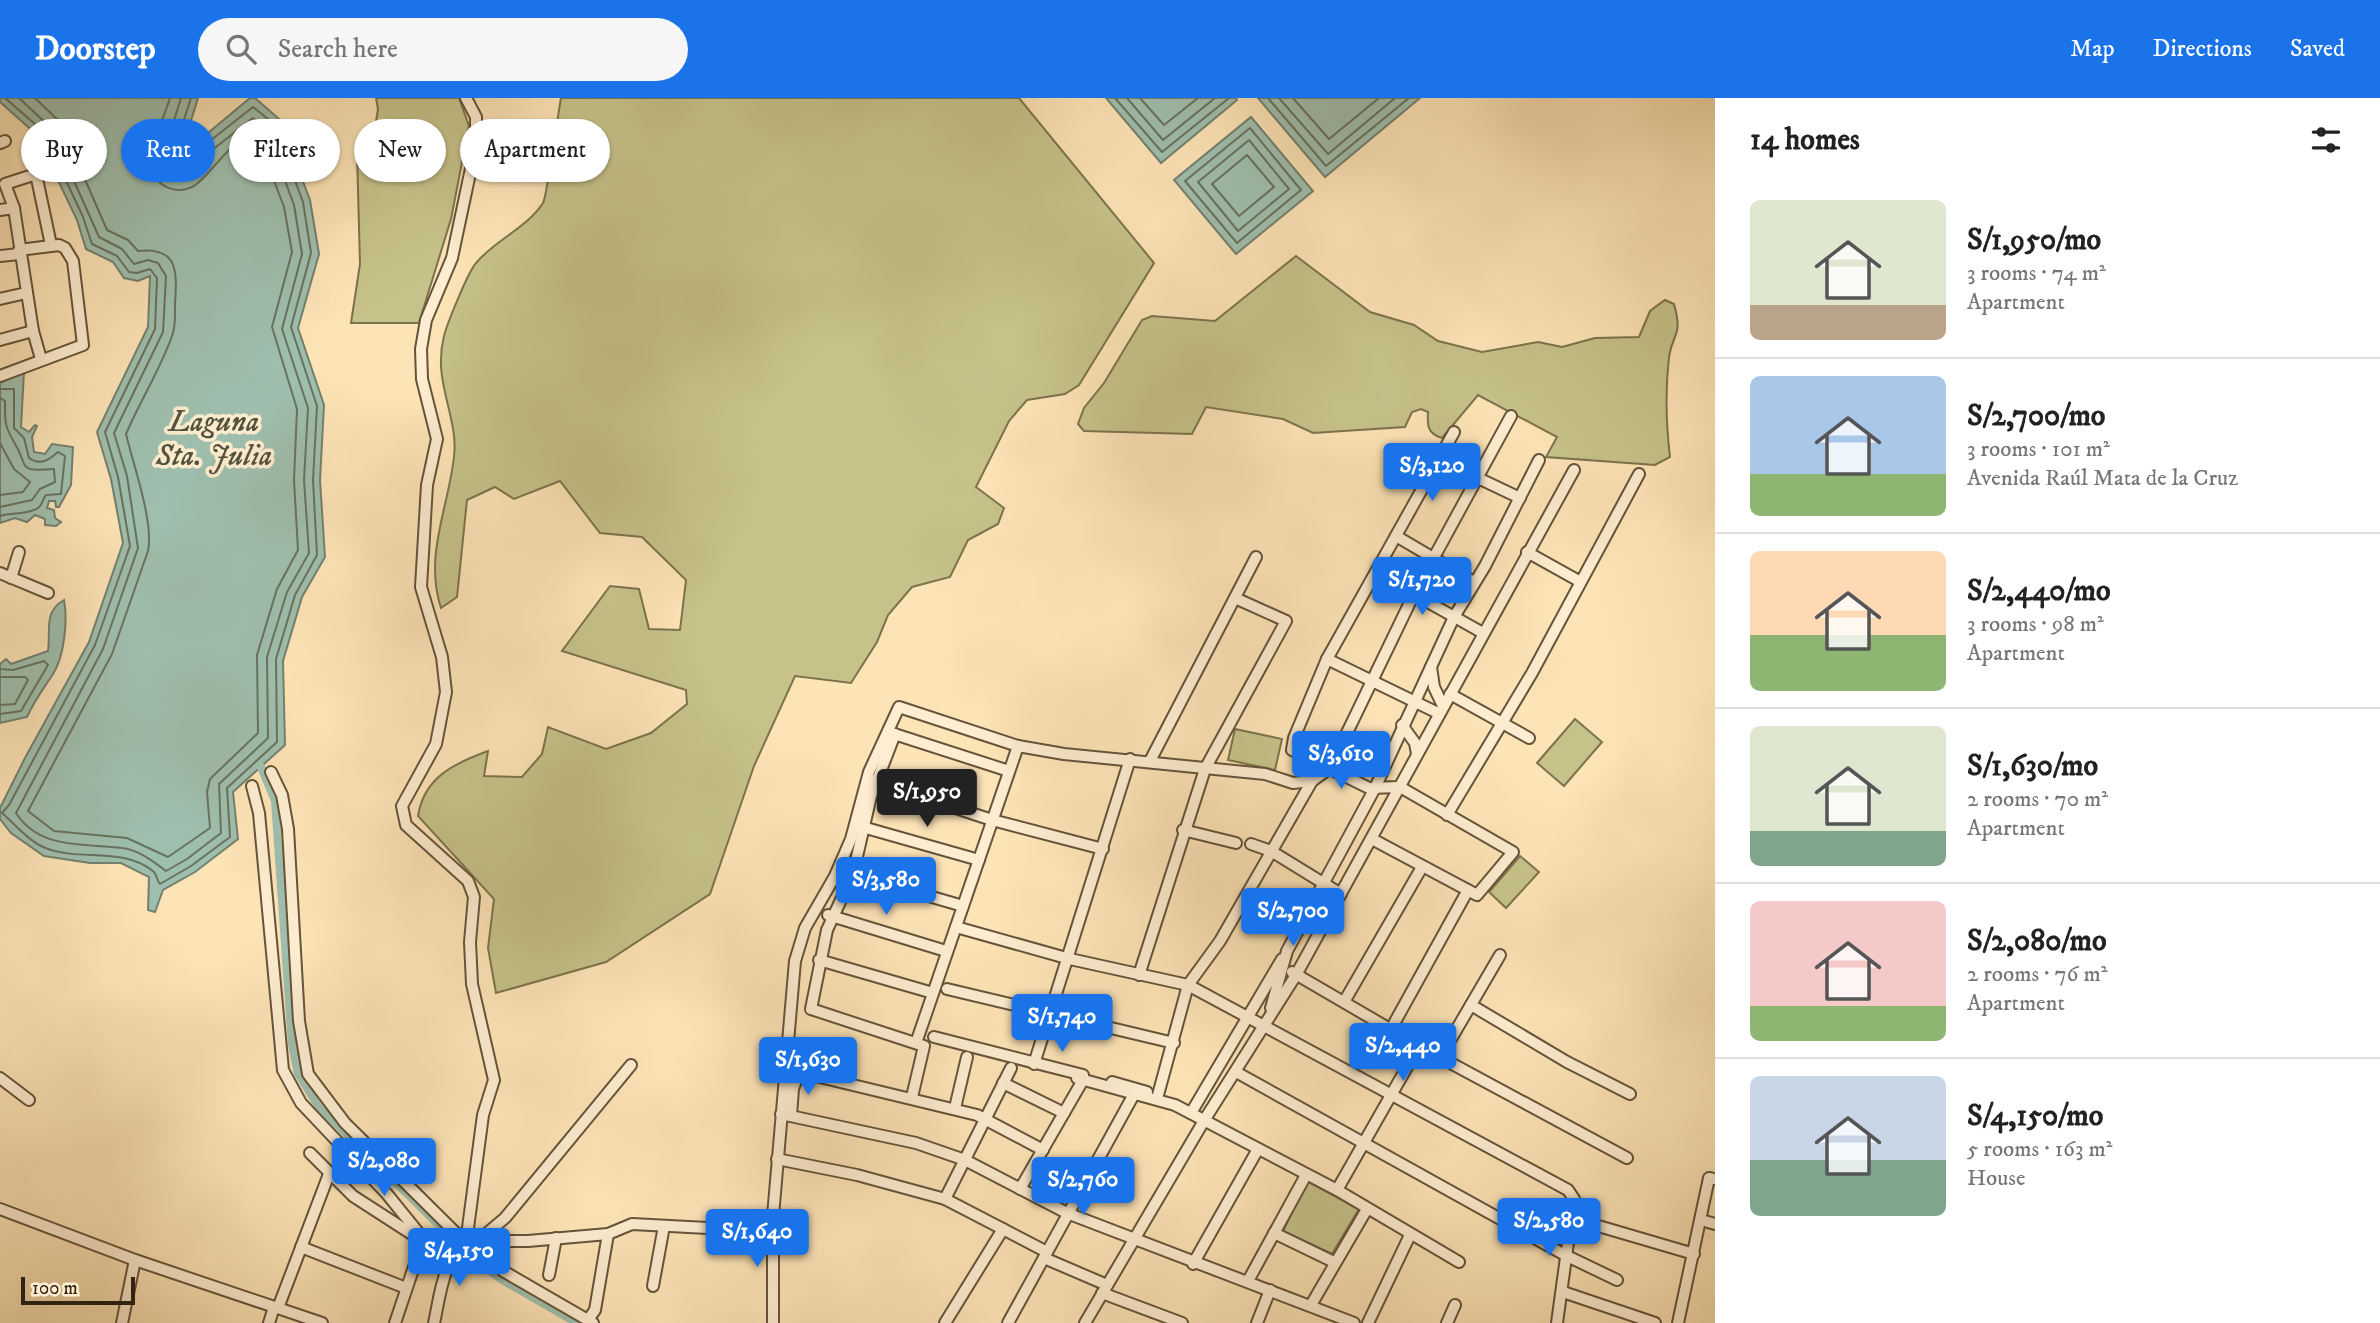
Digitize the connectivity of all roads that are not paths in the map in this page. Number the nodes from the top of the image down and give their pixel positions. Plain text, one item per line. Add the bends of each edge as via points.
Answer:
1 (466, 98) edge
2 (2, 186) edge
3 (14, 208) junction
4 (0, 210) edge
5 (51, 245) junction
6 (19, 252) junction
7 (0, 256) edge
8 (26, 293) junction
9 (0, 299) edge
10 (33, 331) junction
11 (0, 340) edge
12 (41, 359) junction
13 (0, 376) edge
14 (1511, 416) dead end
15 (1454, 432) dead end
16 (1440, 454) junction
17 (1539, 460) dead end
18 (1574, 470) dead end
19 (1639, 474) dead end
20 (1478, 478) junction
21 (1520, 498) junction
22 (1396, 536) junction
23 (19, 552) dead end
24 (1527, 552) junction
25 (1256, 557) dead end
26 (1434, 559) junction
27 (0, 573) edge
28 (1376, 573) junction
29 (11, 578) junction
30 (1579, 581) junction
31 (1474, 582) junction
32 (48, 593) dead end
33 (1414, 594) junction
34 (1235, 598) junction
35 (1454, 617) junction
36 (1483, 633) junction
37 (1328, 659) junction
38 (1431, 665) junction
39 (1370, 682) junction
40 (1450, 694) junction
41 (1414, 701) junction
42 (1441, 709) junction
43 (1502, 723) junction
44 (1402, 725) junction
45 (890, 732) junction
46 (1529, 738) dead end
47 (1018, 746) junction
48 (1417, 754) junction
49 (1130, 759) junction
50 (1150, 761) junction
51 (1330, 768) junction
52 (1205, 769) junction
53 (1009, 771) junction
54 (271, 772) dead end
55 (872, 780) junction
56 (1312, 781) junction
57 (252, 786) dead end
58 (1400, 787) junction
59 (1375, 788) junction
60 (1447, 815) junction
61 (992, 820) junction
62 (866, 828) junction
63 (1184, 830) junction
64 (1372, 839) junction
65 (1236, 843) dead end
66 (1251, 844) dead end
67 (1103, 849) junction
68 (1271, 851) junction
69 (979, 860) junction
70 (1422, 867) junction
71 (853, 874) junction
72 (1324, 884) junction
73 (1468, 890) junction
74 (1341, 894) junction
75 (963, 906) junction
76 (816, 909) junction
77 (832, 916) junction
78 (956, 927) junction
79 (946, 951) junction
80 (1286, 951) junction
81 (1500, 955) dead end
82 (1070, 959) junction
83 (820, 960) junction
84 (1284, 967) junction
85 (1139, 975) junction
86 (1296, 975) junction
87 (1188, 985) junction
88 (947, 989) dead end
89 (933, 993) junction
90 (1344, 1002) junction
91 (1471, 1005) junction
92 (1052, 1011) junction
93 (1247, 1017) junction
94 (1264, 1027) junction
95 (1391, 1029) junction
96 (934, 1037) dead end
97 (916, 1043) junction
98 (1174, 1043) junction
99 (1419, 1046) junction
100 (1441, 1056) junction
101 (967, 1057) dead end
102 (1034, 1064) junction
103 (631, 1065) dead end
104 (1011, 1068) dead end
105 (1236, 1072) junction
106 (1003, 1083) junction
107 (2, 1084) edge
108 (1390, 1093) junction
109 (1630, 1094) dead end
110 (1158, 1095) junction
111 (1133, 1096) junction
112 (912, 1097) junction
113 (29, 1100) dead end
114 (1175, 1105) junction
115 (954, 1108) junction
116 (1064, 1113) junction
117 (1191, 1113) junction
118 (786, 1115) junction
119 (986, 1118) junction
120 (1205, 1119) junction
121 (1363, 1144) junction
122 (1258, 1149) junction
123 (1043, 1150) junction
124 (310, 1153) dead end
125 (1627, 1158) dead end
126 (777, 1159) junction
127 (965, 1160) junction
128 (328, 1174) junction
129 (1306, 1175) junction
130 (1715, 1179) edge
131 (1020, 1189) junction
132 (1337, 1190) junction
133 (945, 1199) junction
134 (0, 1209) edge
135 (1367, 1209) junction
136 (1067, 1213) junction
137 (773, 1216) junction
138 (505, 1218) junction
139 (1571, 1218) junction
140 (1701, 1220) junction
141 (1715, 1224) edge
142 (664, 1226) junction
143 (1003, 1229) junction
144 (745, 1230) junction
145 (772, 1233) junction
146 (1274, 1233) junction
147 (608, 1234) junction
148 (1410, 1235) junction
149 (556, 1238) junction
150 (480, 1239) junction
151 (1133, 1240) junction
152 (504, 1241) junction
153 (466, 1243) junction
154 (426, 1245) junction
155 (301, 1247) junction
156 (1694, 1254) junction
157 (1046, 1255) junction
158 (1564, 1255) junction
159 (135, 1260) junction
160 (452, 1260) junction
161 (1334, 1262) junction
162 (1459, 1262) dead end
163 (1193, 1264) junction
164 (549, 1275) dead end
165 (1617, 1280) dead end
166 (1248, 1281) junction
167 (653, 1286) dead end
168 (406, 1288) junction
169 (1105, 1289) junction
170 (1270, 1290) junction
171 (1563, 1292) junction
172 (1311, 1305) junction
173 (1455, 1305) dead end
174 (276, 1307) junction
175 (1163, 1320) edge
176 (316, 1322) edge
177 (590, 1322) edge
178 (122, 1323) edge
179 (269, 1323) edge
180 (395, 1323) edge
181 (434, 1323) edge
182 (773, 1323) edge
183 (945, 1323) edge
184 (1008, 1323) edge
185 (1085, 1323) edge
186 (1182, 1323) edge
187 (1257, 1323) edge
188 (1354, 1323) edge
189 (1368, 1323) edge
190 (1447, 1323) edge
191 (1557, 1323) edge
192 (1655, 1323) edge
193 (1678, 1323) edge

1 - 153 street via 476,117 478,137 453,258 426,320 421,349 422,379 437,439 427,485 421,587 442,657 446,692 436,744 402,806 406,825 468,881 474,897 472,984 494,1080 483,1115
2 - 3 street
2 - 5 street via 36,174
3 - 4 street
3 - 6 street
5 - 6 street
5 - 12 street via 65,248 73,261 83,345
6 - 7 street
6 - 8 street
8 - 9 street
8 - 10 street
10 - 11 street
10 - 12 street
12 - 13 street
14 - 20 street
15 - 16 street
16 - 20 street
16 - 22 street
17 - 21 street
18 - 24 street
19 - 30 street
20 - 21 street
20 - 26 street
21 - 31 street
22 - 26 street
22 - 28 street
23 - 29 street
24 - 30 street
24 - 36 street
25 - 34 street
26 - 31 street
26 - 33 street
27 - 29 street
28 - 33 street
28 - 37 street
29 - 32 street
30 - 43 street
31 - 35 street
33 - 35 street
33 - 39 street
34 - 50 street
34 - 52 street via 1286,621
35 - 36 street
35 - 38 street
36 - 40 street
37 - 39 street
37 - 51 street via 1292,750
38 - 41 street
38 - 42 street
39 - 41 street
39 - 51 street
40 - 42 street
40 - 43 street
41 - 42 street
41 - 44 street
42 - 48 street
43 - 46 street
43 - 60 street
44 - 48 street
44 - 59 street
45 - 47 street via 899,707
45 - 53 street
45 - 55 street
47 - 49 street
47 - 53 street
48 - 58 street
49 - 50 street
49 - 67 street
50 - 52 street
51 - 56 street
51 - 59 street
52 - 56 street via 1265,774 1293,783
52 - 63 street
53 - 61 street
54 - 153 street via 282,795 288,829 299,1021 308,1074 345,1123
55 - 61 street
55 - 62 street
55 - 76 street via 851,839
56 - 68 street
57 - 154 street via 259,813 283,1070 301,1103 387,1194
58 - 59 street
58 - 60 street
58 - 64 street
59 - 72 street
60 - 73 street via 1513,852 1477,895
61 - 67 street
61 - 69 street
62 - 69 street
62 - 71 street
63 - 65 street
63 - 85 street
64 - 70 street
64 - 74 street
66 - 68 street
67 - 82 street
68 - 72 street
68 - 87 street via 1220,941
69 - 75 street
70 - 73 street
70 - 90 street
71 - 75 street
71 - 77 street
72 - 74 street
72 - 80 street
73 - 95 street
74 - 86 street
75 - 78 street
76 - 77 street
76 - 118 street via 795,961
77 - 79 street
77 - 83 street
78 - 79 street
78 - 82 street
79 - 89 street
80 - 84 street
80 - 93 street
81 - 91 street
82 - 85 street
82 - 92 street
83 - 89 street
83 - 97 street via 811,1009
84 - 86 street
84 - 94 street
85 - 87 street
86 - 90 street
86 - 94 street
87 - 93 street
87 - 98 street
88 - 92 street
89 - 97 street
90 - 95 street
91 - 100 street
91 - 109 street
92 - 98 street
92 - 102 street
93 - 94 street
93 - 117 street
94 - 105 street
94 - 108 street
95 - 99 street
96 - 102 street
97 - 112 street via 924,1048
98 - 110 street
99 - 100 street
99 - 108 street
100 - 125 street
101 - 115 street
102 - 110 street
103 - 138 street
104 - 106 street
105 - 120 street
105 - 121 street
106 - 116 street
106 - 119 street
107 - 113 street
108 - 121 street
108 - 139 street via 1568,1190 1574,1199
110 - 114 street
111 - 114 street
111 - 116 street via 1080,1079
111 - 136 street
112 - 115 street
112 - 118 street via 799,1072
114 - 117 street
115 - 119 street
116 - 123 street
117 - 120 street
118 - 126 street
118 - 127 street via 916,1143
119 - 123 street
119 - 127 street
120 - 122 street
120 - 151 street
121 - 132 street
121 - 158 street
122 - 129 street
122 - 163 street
123 - 131 street
124 - 128 street
126 - 133 street
126 - 137 street
127 - 131 street
127 - 133 street
128 - 154 street
128 - 155 street
129 - 132 street
129 - 146 street
130 - 140 street via 1709,1178
131 - 136 street
132 - 135 street
133 - 143 street
134 - 159 street
135 - 148 street
135 - 161 street
136 - 151 street
136 - 157 street
137 - 144 street via 759,1227
137 - 145 street
138 - 150 street
138 - 152 street
139 - 156 street
139 - 158 street
140 - 141 street
140 - 156 street
142 - 144 street
142 - 147 street via 632,1224
142 - 167 street
143 - 157 street
143 - 183 street
144 - 145 street
145 - 182 street
146 - 161 street
146 - 166 street
147 - 149 street
147 - 177 street
148 - 162 street
148 - 189 street
149 - 152 street
149 - 164 street
150 - 152 street
150 - 153 street
151 - 163 street
151 - 169 street
152 - 177 street via 498,1261 503,1271
153 - 160 street
154 - 160 street
154 - 168 street
155 - 168 street
155 - 174 street
156 - 193 street
157 - 169 street
157 - 184 street
158 - 165 street
158 - 171 street
159 - 174 street
159 - 178 street
160 - 181 street
161 - 172 street
163 - 166 street
166 - 170 street
168 - 180 street
169 - 175 street
169 - 185 street
170 - 172 street
170 - 187 street
171 - 191 street
171 - 192 street
172 - 188 street
173 - 190 street
174 - 176 street
174 - 179 street
175 - 186 street

